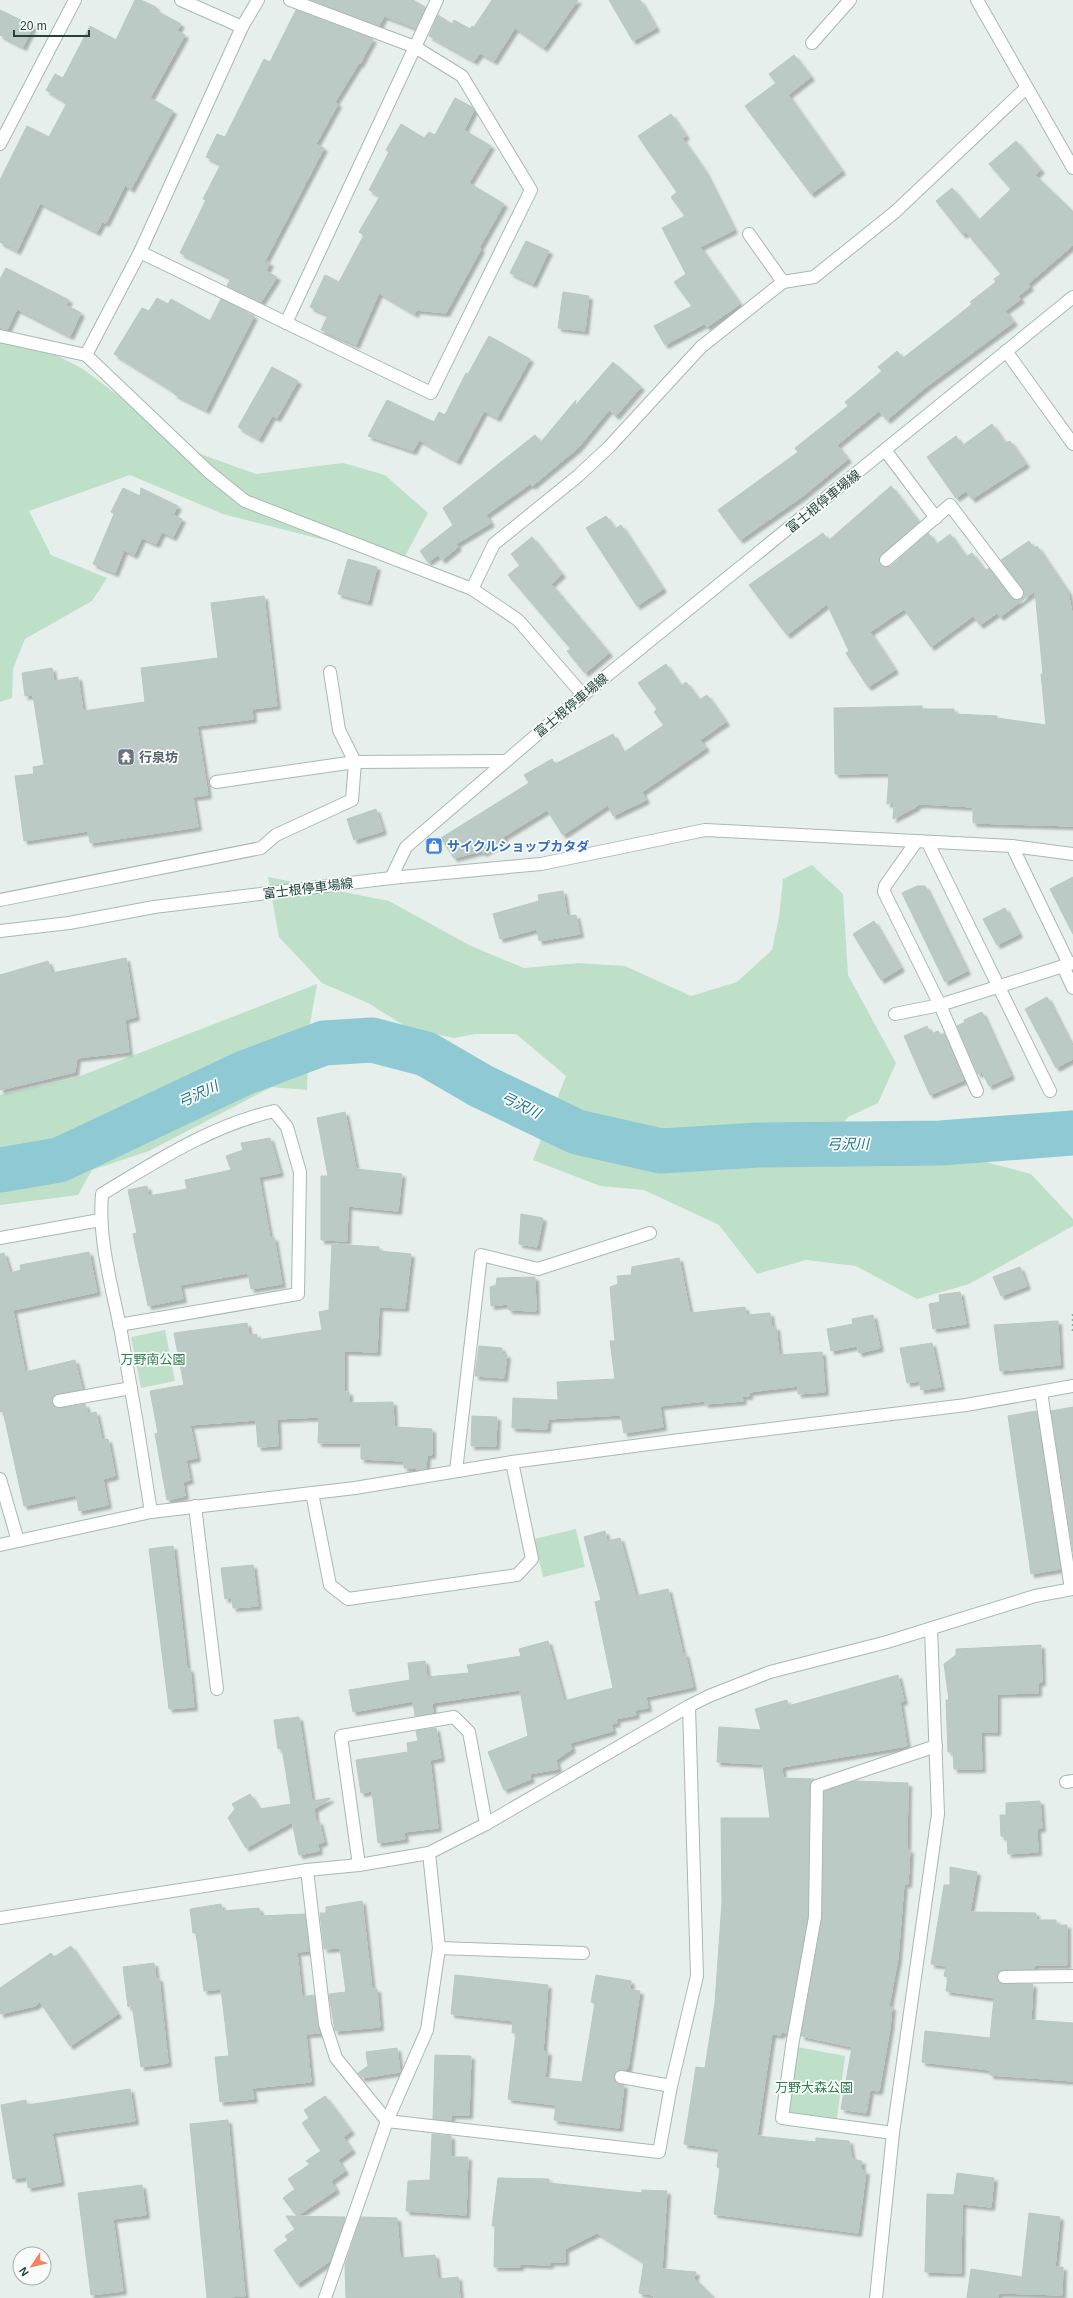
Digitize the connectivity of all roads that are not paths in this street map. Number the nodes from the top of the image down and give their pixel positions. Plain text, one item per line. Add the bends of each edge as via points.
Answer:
1 (74, 0) edge
2 (181, 0) edge
3 (258, 0) edge
4 (290, 0) edge
5 (437, 0) edge
6 (850, 0) edge
7 (977, 0) edge
8 (242, 27) junction
9 (812, 43) dead end
10 (415, 47) junction
11 (1026, 88) junction
12 (0, 144) edge
13 (1073, 168) edge
14 (748, 234) dead end
15 (140, 252) junction
16 (783, 282) junction
17 (1073, 296) edge
18 (286, 323) junction
19 (0, 336) edge
20 (1006, 352) junction
21 (86, 356) junction
22 (1073, 444) edge
23 (885, 450) junction
24 (936, 518) junction
25 (886, 560) dead end
26 (472, 589) junction
27 (1017, 593) dead end
28 (330, 672) dead end
29 (583, 695) junction
30 (506, 761) junction
31 (355, 762) junction
32 (216, 782) dead end
33 (922, 843) junction
34 (1012, 846) junction
35 (1073, 854) edge
36 (392, 878) junction
37 (0, 900) edge
38 (0, 931) edge
39 (1069, 964) edge
40 (1000, 986) junction
41 (1073, 988) edge
42 (940, 1005) junction
43 (895, 1014) dead end
44 (977, 1091) dead end
45 (1050, 1091) dead end
46 (100, 1220) junction
47 (650, 1233) dead end
48 (0, 1238) edge
49 (119, 1324) junction
50 (1073, 1386) edge
51 (131, 1388) junction
52 (1042, 1392) junction
53 (59, 1401) dead end
54 (512, 1462) junction
55 (456, 1471) junction
56 (0, 1479) edge
57 (312, 1493) junction
58 (195, 1506) junction
59 (151, 1512) junction
60 (18, 1541) junction
61 (0, 1545) edge
62 (1072, 1589) edge
63 (931, 1628) junction
64 (217, 1689) dead end
65 (689, 1706) junction
66 (936, 1746) junction
67 (486, 1824) junction
68 (429, 1853) junction
69 (359, 1865) junction
70 (308, 1870) junction
71 (0, 1918) edge
72 (439, 1948) junction
73 (583, 1953) dead end
74 (1073, 1976) edge
75 (1004, 1977) dead end
76 (621, 2077) dead end
77 (672, 2086) junction
78 (387, 2121) junction
79 (893, 2133) junction
80 (325, 2298) edge
81 (876, 2298) edge

1 - 12 street
2 - 8 street
3 - 8 street
4 - 10 street
5 - 10 street
6 - 9 street
7 - 11 street
8 - 15 street
10 - 18 street
10 - 18 street via 462,76 531,190 431,393
11 - 13 street
11 - 16 street via 895,212 814,277
14 - 16 street
15 - 18 street
15 - 21 street
16 - 26 street via 701,347 609,448 494,544
17 - 20 street, 富士根停車場線
19 - 21 street
20 - 22 street
20 - 23 street, 富士根停車場線
21 - 26 street via 121,386 209,472 245,501
23 - 24 street
23 - 29 street, 富士根停車場線
24 - 25 street
24 - 27 street via 950,505
26 - 29 street via 518,620
28 - 31 street via 339,730
29 - 30 street, 富士根停車場線
30 - 31 street
30 - 36 street, 富士根停車場線 via 406,847
31 - 32 street
31 - 37 street via 352,800 276,835 261,848
33 - 34 street
33 - 36 street via 705,830 541,864
33 - 40 street
33 - 42 street via 885,886 884,892
34 - 35 street
34 - 39 street
36 - 38 street, 富士根停車場線 via 154,908 70,923
39 - 40 street
39 - 41 street
40 - 42 street
40 - 45 street
42 - 43 street
42 - 44 street
46 - 48 street
46 - 49 street
46 - 49 street via 102,1194 186,1144 227,1124 274,1111 287,1127 300,1172 298,1294
47 - 55 street via 538,1269 481,1255
49 - 51 street
50 - 52 street
51 - 53 street
51 - 59 street
52 - 54 street via 966,1405
52 - 62 street
54 - 55 street
54 - 57 street via 532,1559 517,1575 348,1599 330,1584
55 - 57 street
56 - 60 street
57 - 58 street
58 - 59 street
58 - 64 street
59 - 60 street
60 - 61 street
62 - 63 street via 1035,1596
63 - 65 street via 770,1672
63 - 66 street
65 - 67 street
65 - 77 street via 697,1976
66 - 79 street via 938,1814
66 - 79 street via 817,1786 815,1917 782,2118
67 - 68 street
67 - 69 street via 469,1732 454,1717 341,1736
68 - 69 street
68 - 72 street
69 - 70 street
70 - 71 street
70 - 78 street via 325,2024 336,2058
72 - 73 street
72 - 78 street via 427,2030
74 - 75 street
76 - 77 street
77 - 78 street via 659,2152
78 - 80 street
79 - 81 street

